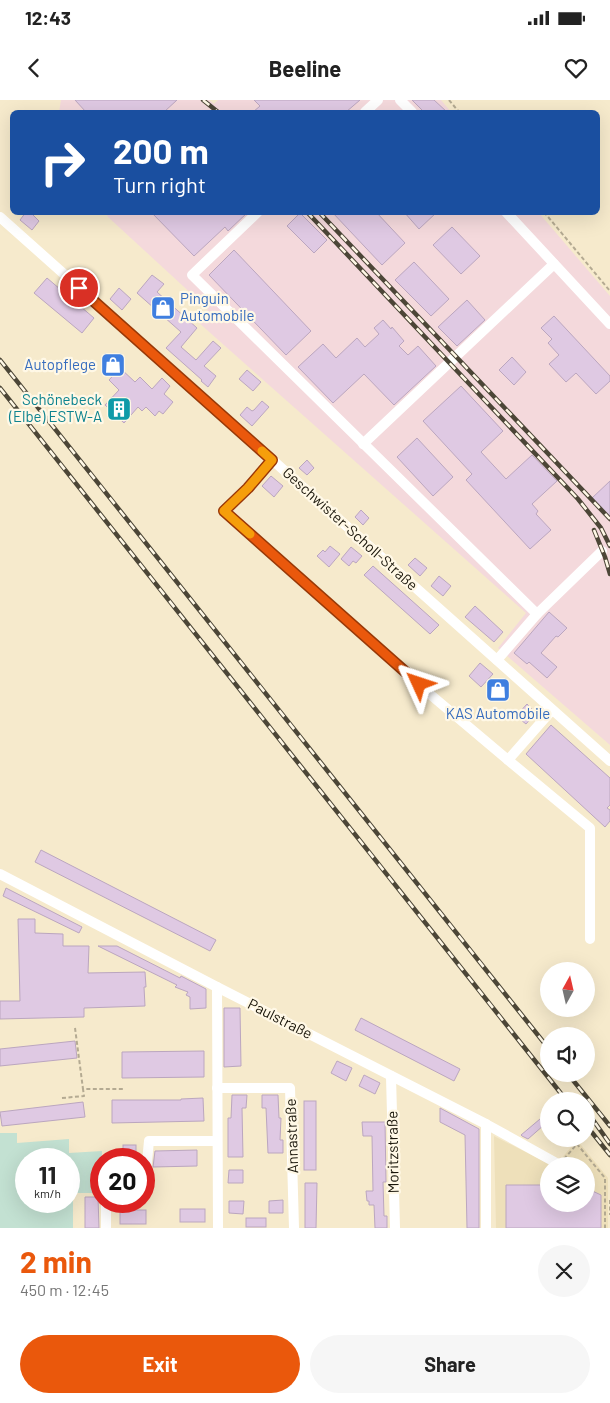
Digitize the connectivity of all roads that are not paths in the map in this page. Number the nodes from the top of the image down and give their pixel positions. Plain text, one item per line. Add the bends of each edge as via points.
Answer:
1 (378, 100) edge
2 (400, 100) edge
3 (367, 110) edge
4 (410, 110) edge
5 (255, 215) edge
6 (509, 215) edge
7 (0, 218) edge
8 (554, 264) junction
9 (610, 324) edge
10 (363, 444) junction
11 (272, 460) junction
12 (602, 551) dead end
13 (537, 614) junction
14 (497, 660) junction
15 (552, 710) junction
16 (508, 760) junction
17 (610, 761) edge
18 (0, 874) edge
19 (590, 939) dead end
20 (217, 987) junction
21 (391, 1076) junction
22 (217, 1088) junction
23 (486, 1124) junction
24 (217, 1140) junction
25 (148, 1148) edge
26 (546, 1157) edge
27 (106, 1213) edge
28 (106, 1228) edge
29 (218, 1228) edge
30 (294, 1228) edge
31 (394, 1228) edge
32 (486, 1228) edge

1 - 3 street
2 - 4 street
5 - 10 street via 192,275
6 - 8 street
7 - 11 street, Geschwister-Scholl-Straße
8 - 9 street
8 - 10 street
10 - 13 street
11 - 14 street, Geschwister-Scholl-Straße
11 - 16 street via 224,511
12 - 13 street
13 - 14 street
14 - 15 street, Geschwister-Scholl-Straße
15 - 16 street
15 - 17 street, Geschwister-Scholl-Straße
16 - 19 street via 590,828
18 - 20 street, Paulstraße
20 - 21 street, Paulstraße
20 - 22 street
21 - 23 street, Paulstraße
21 - 31 street, Moritzstraße
22 - 24 street
22 - 30 street, Annastraße via 290,1088
23 - 26 street, Paulstraße
23 - 32 street
24 - 25 street via 149,1141
24 - 29 street
27 - 28 street

